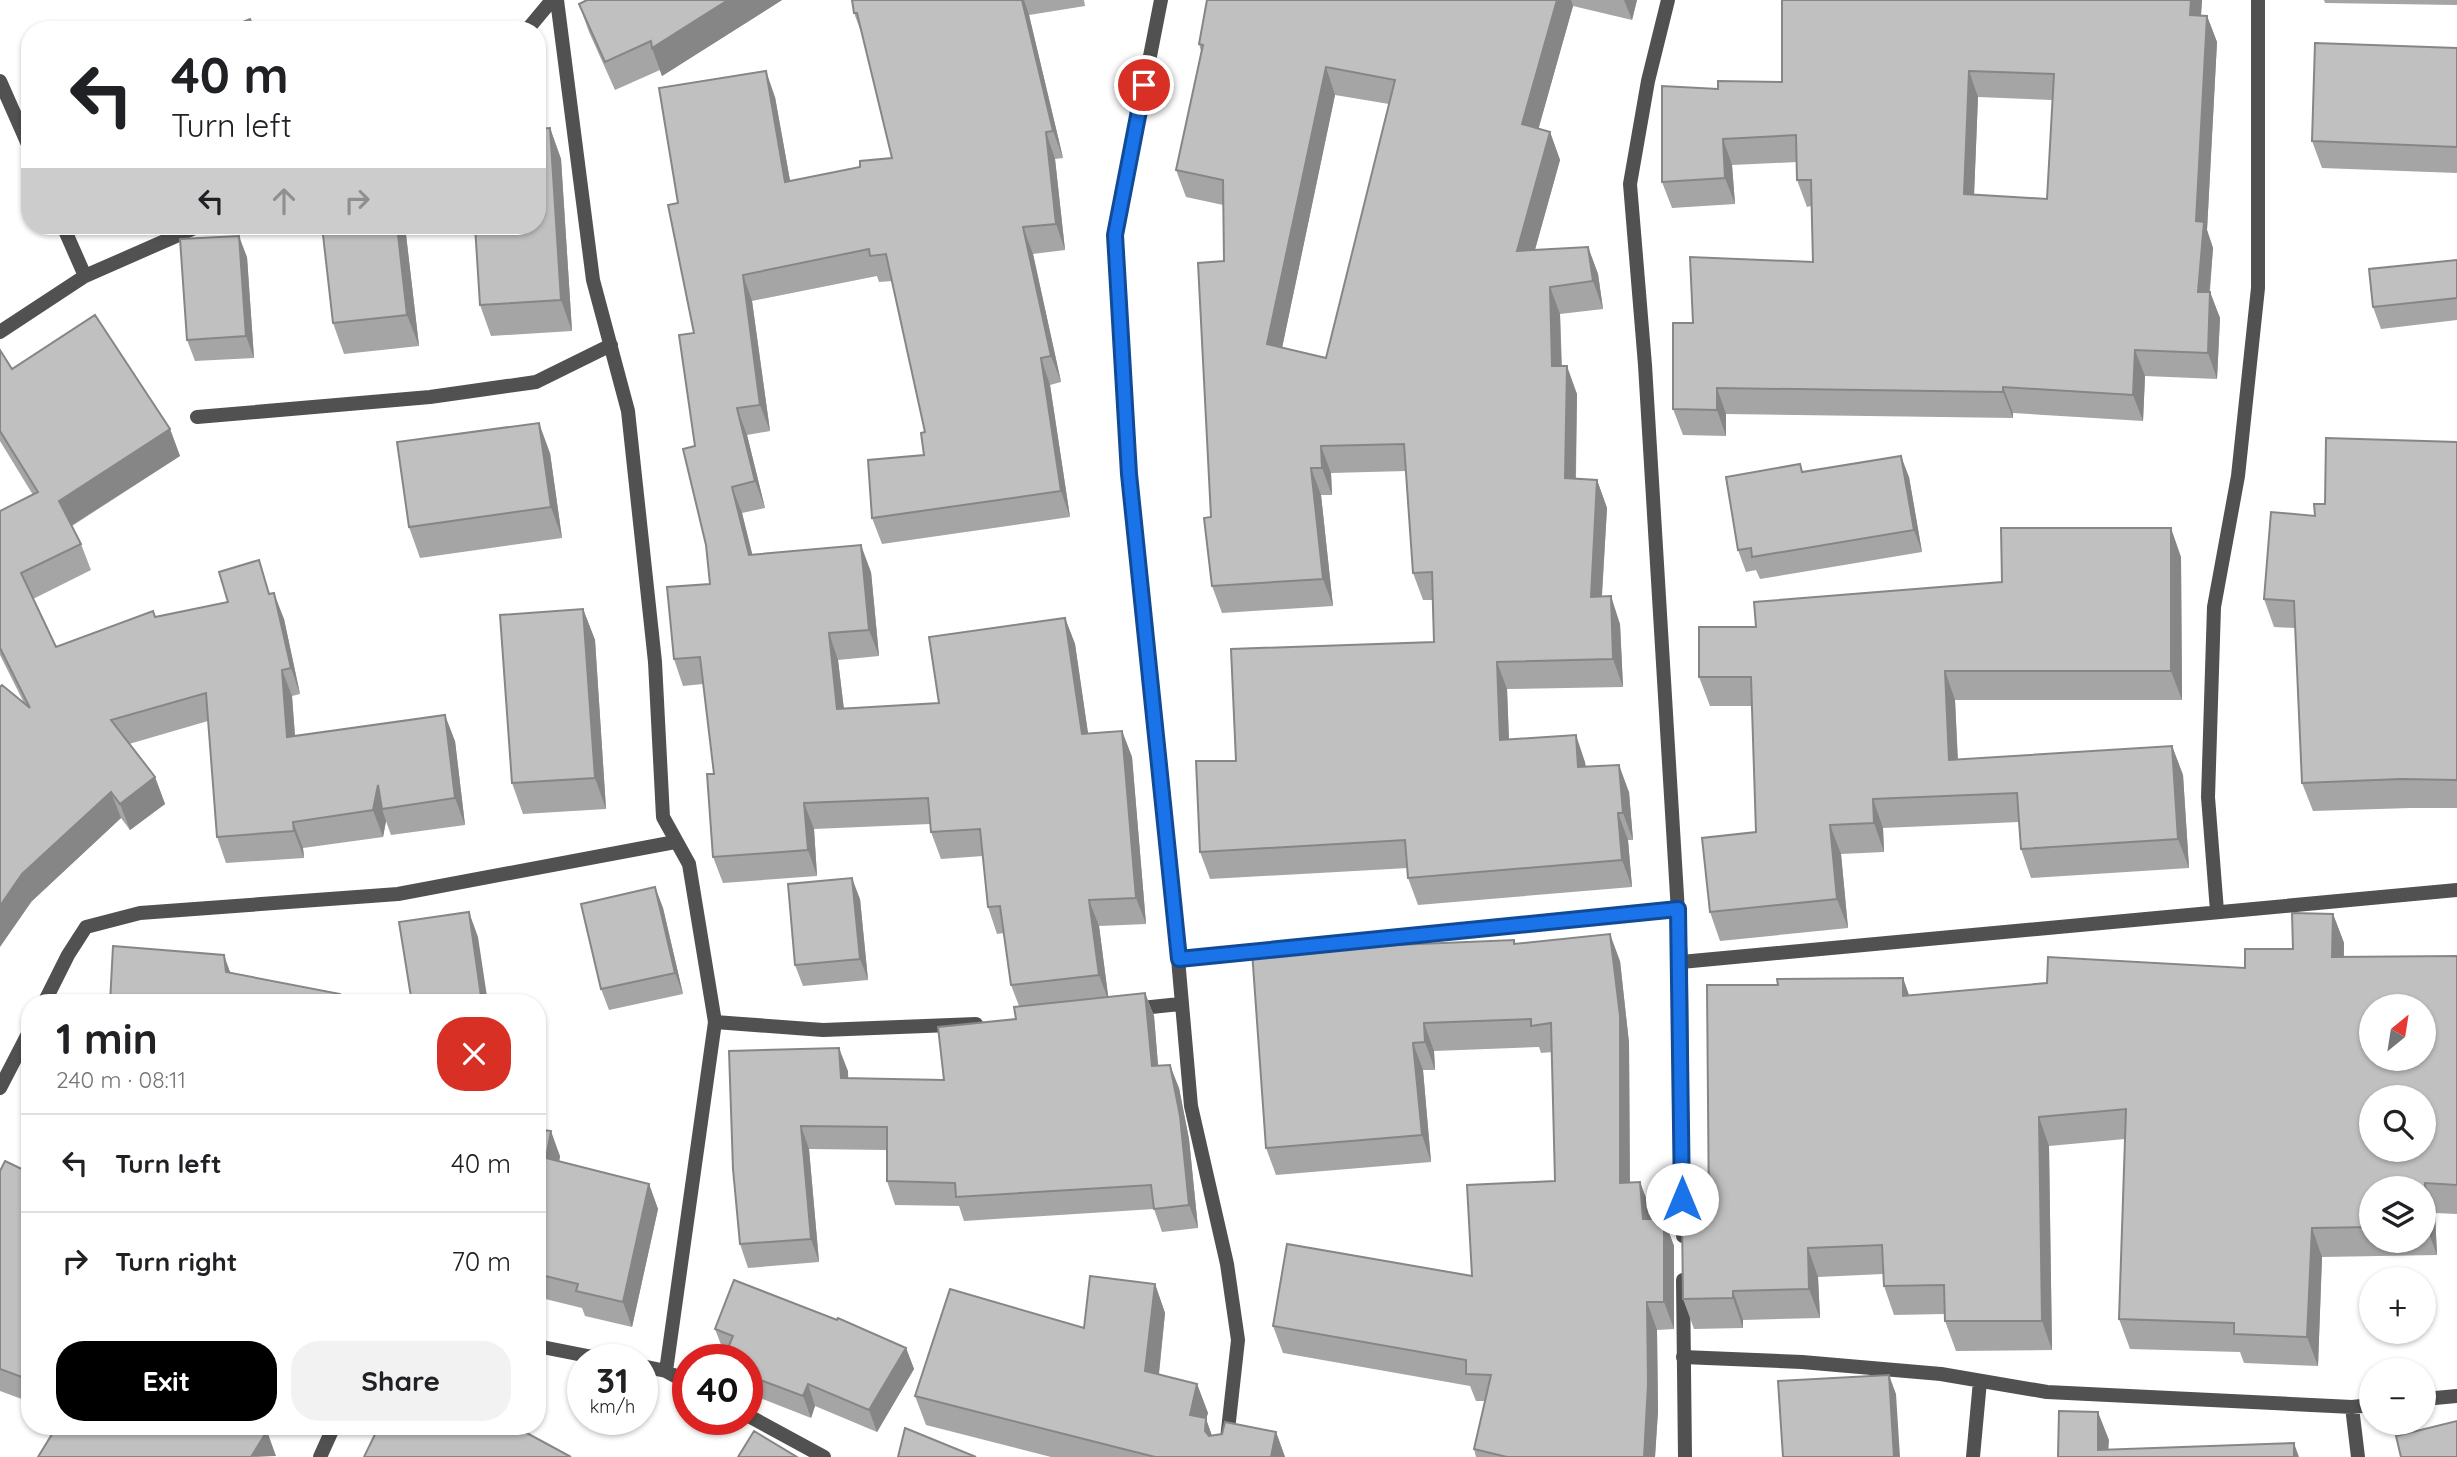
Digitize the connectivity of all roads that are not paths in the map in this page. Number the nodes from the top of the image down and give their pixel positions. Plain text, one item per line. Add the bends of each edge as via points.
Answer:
1 (554, 0) edge
2 (1161, 0) edge
3 (1668, 0) edge
4 (2258, 0) edge
5 (535, 21) edge
6 (0, 81) edge
7 (21, 129) edge
8 (67, 235) edge
9 (179, 235) edge
10 (85, 276) junction
11 (0, 332) edge
12 (611, 345) junction
13 (197, 417) dead end
14 (676, 842) junction
15 (2457, 890) edge
16 (1678, 909) junction
17 (2217, 911) junction
18 (1179, 959) junction
19 (1681, 962) junction
20 (49, 994) edge
21 (1180, 1004) junction
22 (1111, 1011) edge
23 (715, 1022) junction
24 (987, 1024) edge
25 (21, 1047) edge
26 (0, 1088) edge
27 (546, 1348) edge
28 (567, 1352) edge
29 (1683, 1357) junction
30 (658, 1369) edge
31 (666, 1371) junction
32 (672, 1374) edge
33 (1980, 1381) junction
34 (2457, 1396) edge
35 (2436, 1398) edge
36 (2359, 1406) edge
37 (2352, 1407) junction
38 (763, 1424) edge
39 (330, 1435) edge
40 (320, 1457) edge
41 (824, 1457) edge
42 (1225, 1457) edge
43 (1685, 1457) edge
44 (1973, 1457) edge
45 (2358, 1457) edge

1 - 5 street
1 - 12 street via 593,280
2 - 18 street via 1115,235 1129,474
3 - 16 street via 1630,184
4 - 17 street via 2258,288 2238,476 2214,607 2208,797
6 - 7 street
8 - 10 street
9 - 10 street
10 - 11 street
12 - 13 street via 536,382 430,397
12 - 14 street via 630,425 655,662 663,817
14 - 20 street via 398,894 140,913 86,928
14 - 23 street via 689,864
15 - 17 street
16 - 18 street
16 - 19 street
17 - 19 street
18 - 21 street
19 - 29 street
21 - 22 street
21 - 42 street via 1191,1106 1227,1264 1238,1340
23 - 24 street via 823,1030
23 - 31 street
25 - 26 street
27 - 28 street
29 - 33 street via 1801,1362
29 - 43 street
30 - 31 street
31 - 32 street
33 - 37 street via 2047,1392
33 - 44 street
34 - 35 street
36 - 37 street
37 - 45 street
38 - 41 street
39 - 40 street

